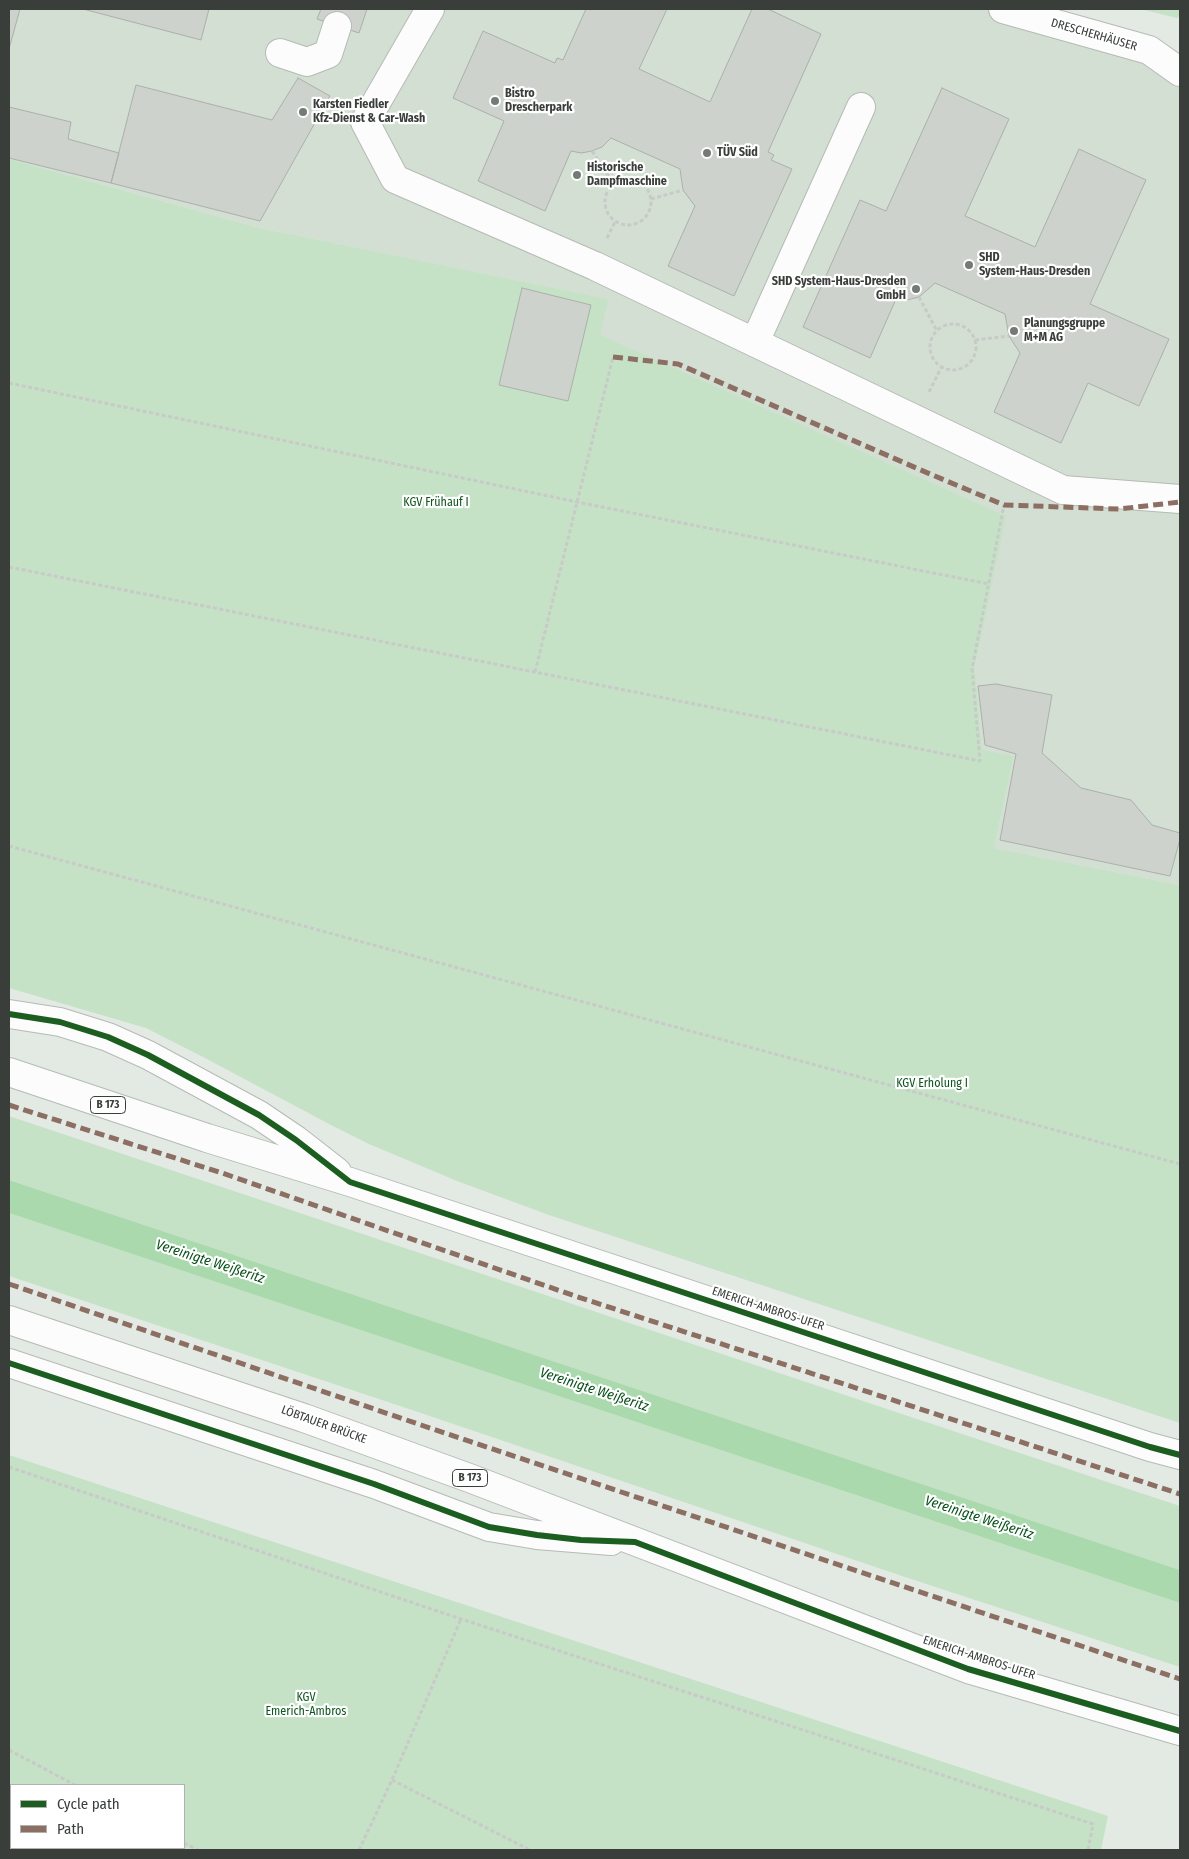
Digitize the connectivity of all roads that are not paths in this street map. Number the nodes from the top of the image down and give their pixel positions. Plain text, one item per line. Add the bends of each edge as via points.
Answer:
1 (430, 9) edge
2 (1003, 9) edge
3 (338, 26) dead end
4 (280, 53) dead end
5 (1180, 72) edge
6 (861, 107) dead end
7 (755, 342) junction
8 (1180, 499) edge
9 (9, 1014) edge
10 (9, 1072) edge
11 (350, 1182) junction
12 (9, 1320) edge
13 (9, 1363) edge
14 (1180, 1455) edge
15 (635, 1542) junction
16 (1180, 1731) edge

1 - 7 main road via 365,122 395,179 595,266
2 - 5 main road, DRESCHERHÄUSER via 1149,50
3 - 4 main road via 328,54 307,62
6 - 7 main road
7 - 8 main road via 1063,490
9 - 11 main road via 60,1022 108,1037 148,1055 259,1115
10 - 11 main road, B 173
11 - 14 main road, EMERICH-AMBROS-UFER / B 173
12 - 15 main road, LÖBTAUER BRÜCKE / B 173 via 304,1418
13 - 15 main road via 374,1484 489,1527 563,1538
15 - 16 main road, EMERICH-AMBROS-UFER / B 173 via 968,1668

